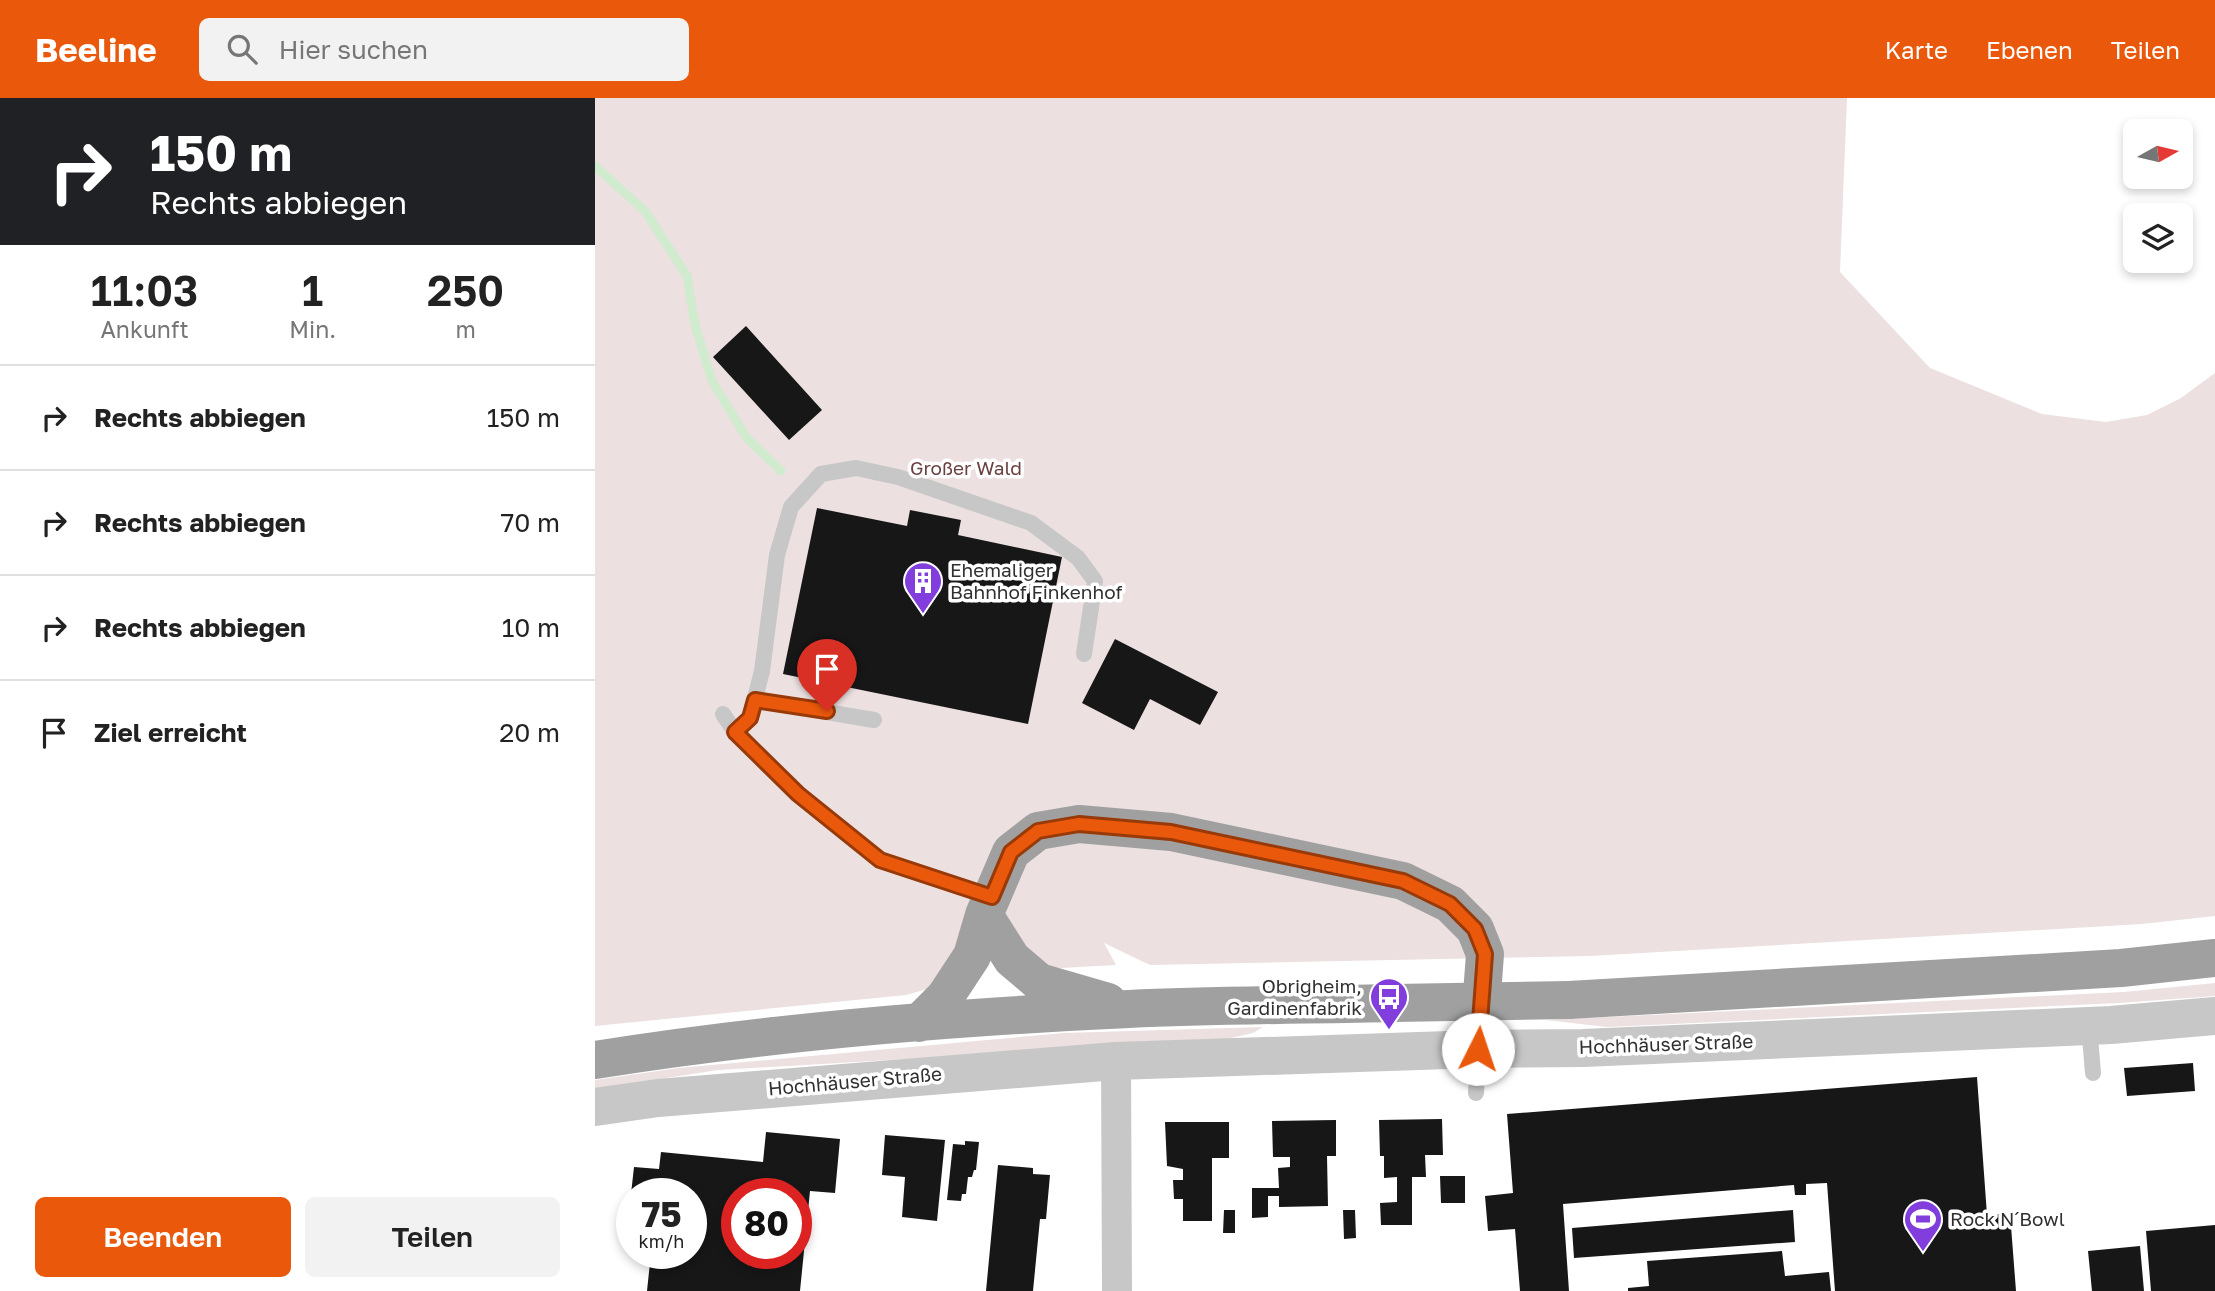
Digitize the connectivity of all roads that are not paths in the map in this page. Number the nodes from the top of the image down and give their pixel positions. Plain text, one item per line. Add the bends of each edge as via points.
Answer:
1 (1084, 654) dead end
2 (755, 700) junction
3 (723, 714) dead end
4 (874, 720) dead end
5 (735, 732) junction
6 (988, 906) junction
7 (2215, 958) edge
8 (1129, 1009) junction
9 (2215, 1016) edge
10 (919, 1023) junction
11 (2089, 1025) junction
12 (1478, 1049) junction
13 (595, 1060) edge
14 (1115, 1061) junction
15 (2092, 1073) dead end
16 (1476, 1093) dead end
17 (595, 1107) edge
18 (1117, 1291) edge

1 - 2 lane via 1095,581 1079,558 1031,523 898,477 856,468 821,474 791,507 777,555
2 - 4 lane
2 - 5 lane via 750,718
3 - 5 lane
5 - 6 lane via 798,794 880,860
6 - 8 highway via 1012,959 1039,982
6 - 10 highway via 960,977
6 - 12 highway via 1011,852 1038,831 1079,824 1171,832 1403,881 1450,904 1475,929 1485,954
7 - 8 highway, bridge via 1569,1000
8 - 10 highway
9 - 11 street, Hochhäuser Straße
10 - 13 highway
11 - 12 street, Hochhäuser Straße
11 - 15 lane
12 - 14 street, Hochhäuser Straße
12 - 16 lane
14 - 17 street, Hochhäuser Straße
14 - 18 street

